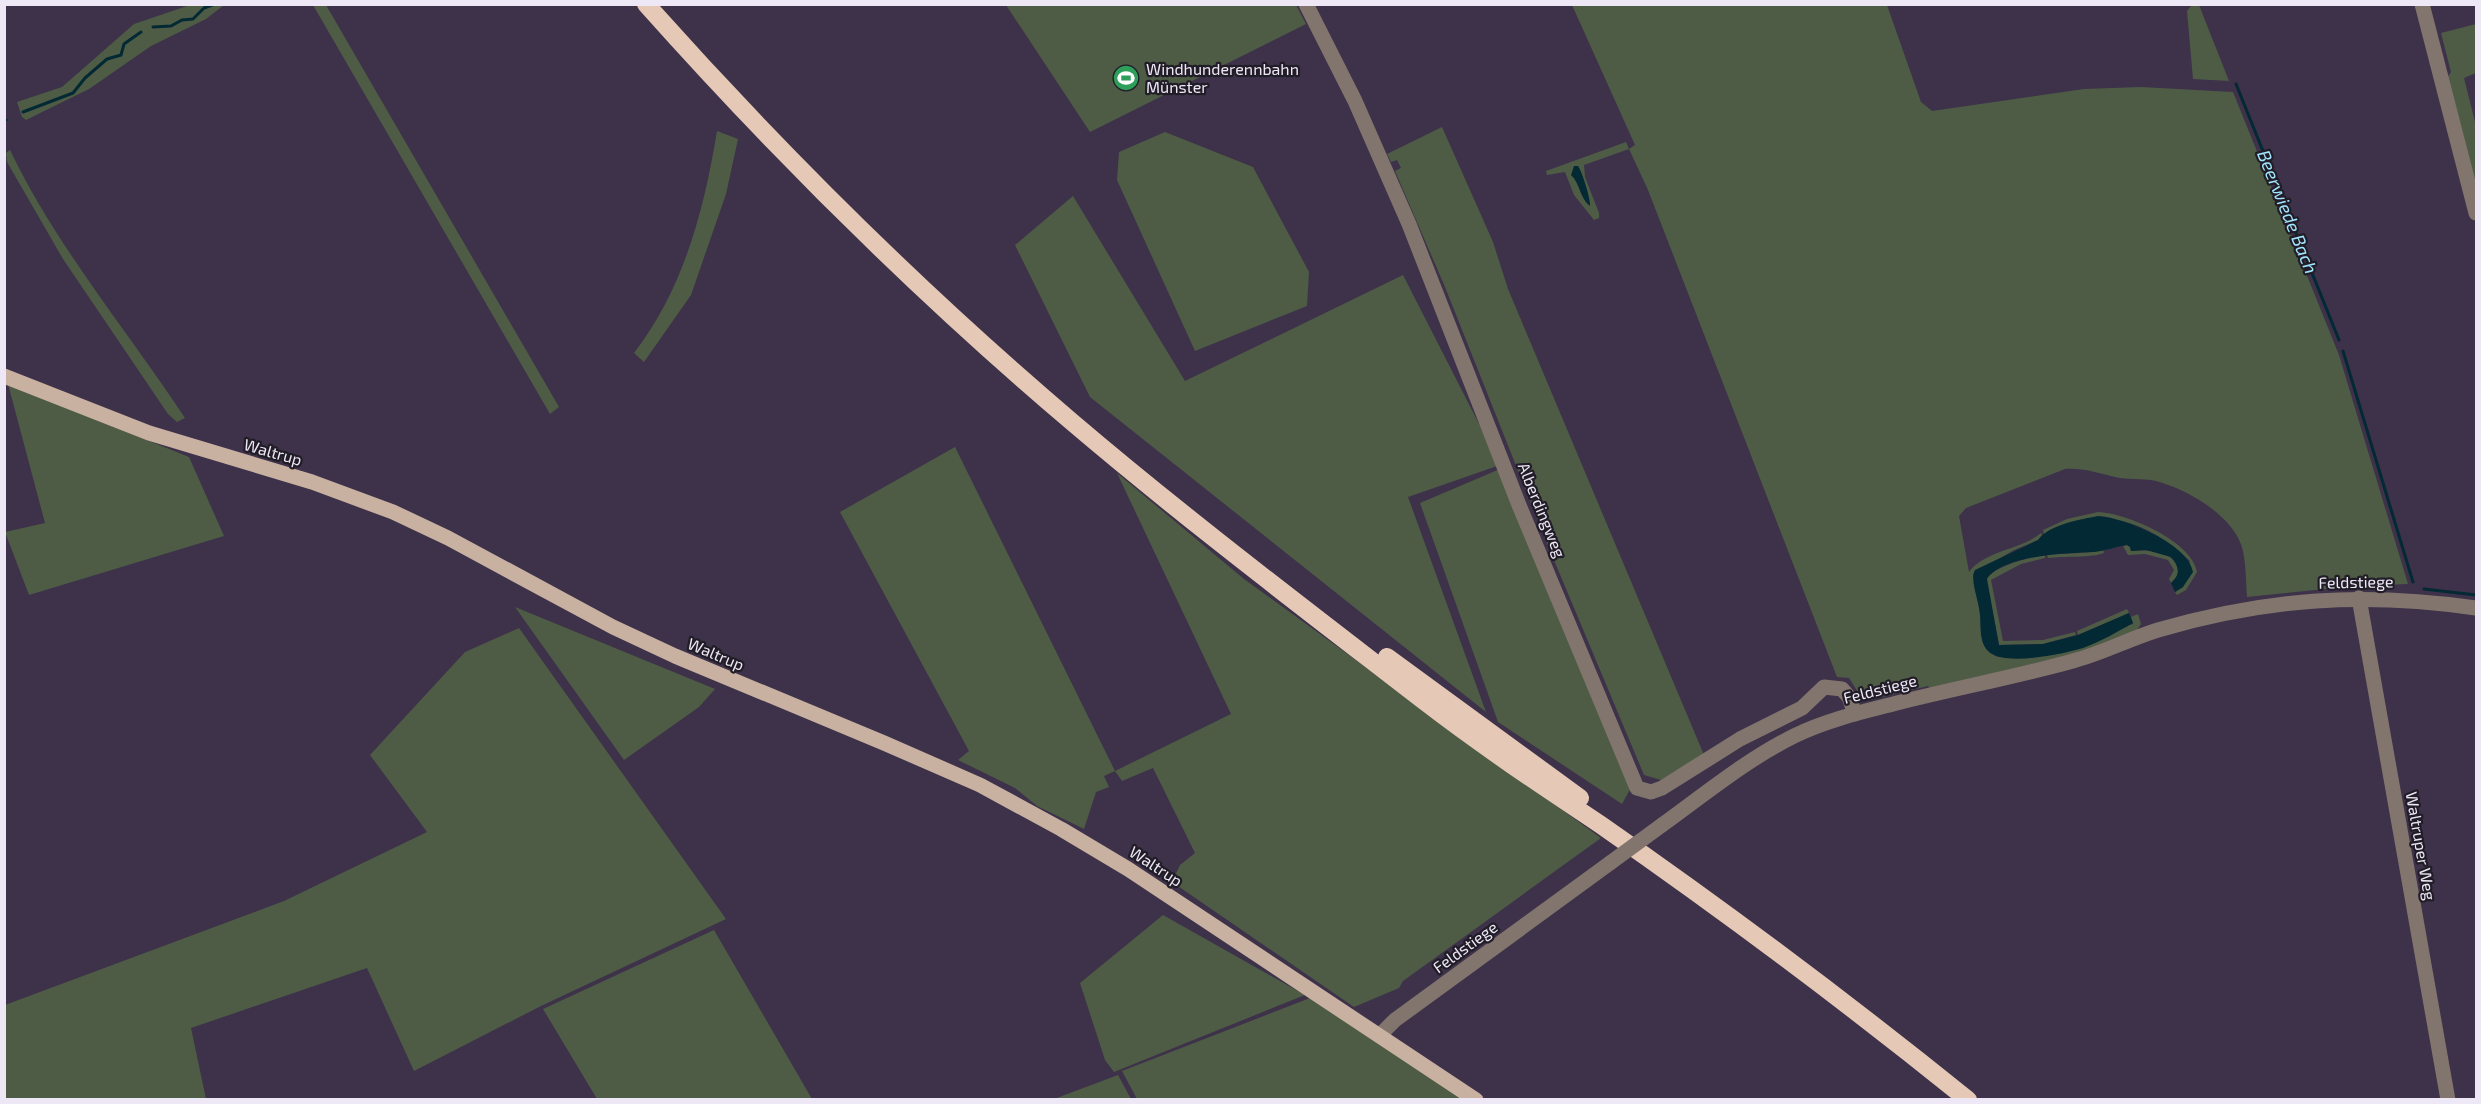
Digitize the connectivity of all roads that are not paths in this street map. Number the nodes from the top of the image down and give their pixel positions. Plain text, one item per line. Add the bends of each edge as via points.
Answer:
1 (646, 4) edge
2 (662, 4) edge
3 (1306, 4) edge
4 (2422, 4) edge
5 (2476, 213) edge
6 (4, 376) edge
7 (2359, 598) junction
8 (2476, 608) edge
9 (1856, 714) junction
10 (1380, 1035) junction
11 (1476, 1100) edge
12 (1968, 1100) edge
13 (1983, 1100) edge
14 (2448, 1100) edge

1 - 12 highway via 772,140 912,278 1165,500 1433,708 1732,920
2 - 13 highway via 736,86 879,230 1128,454 1334,617 1816,971
3 - 9 street, Alberdingweg via 1355,100 1405,214 1637,788 1651,792 1662,788 1740,739 1802,708 1824,687 1842,689
4 - 5 street
6 - 10 main road, Waltrup via 165,439 377,505 675,656 958,775 1108,857
7 - 8 street, Feldstiege
7 - 9 street, Feldstiege via 2218,614 2156,631 2071,662
7 - 14 street, Waltruper Weg
9 - 10 street, Feldstiege, bridge via 1812,728 1737,770 1395,1020
10 - 11 main road, Waltrup

